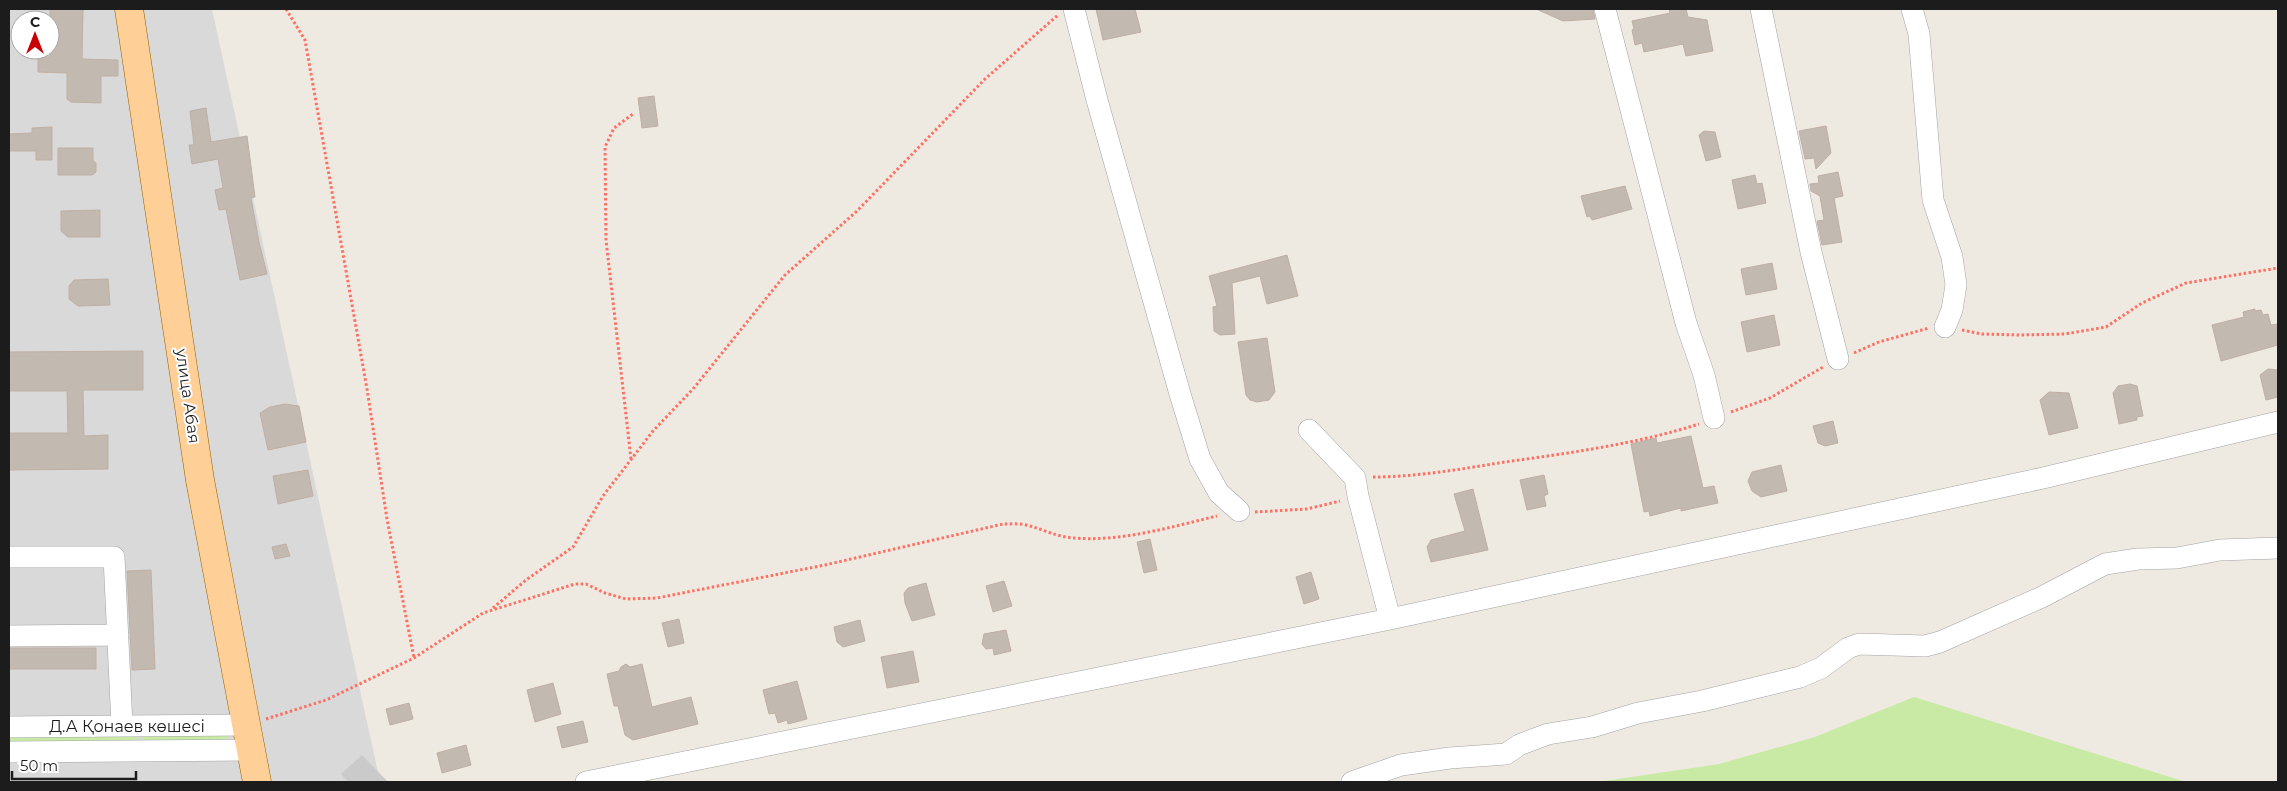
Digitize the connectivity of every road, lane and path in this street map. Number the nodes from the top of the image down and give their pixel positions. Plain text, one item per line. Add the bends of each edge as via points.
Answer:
1 (129, 9) edge
2 (286, 9) edge
3 (1065, 9) edge
4 (1074, 9) edge
5 (1605, 9) edge
6 (1761, 9) edge
7 (1912, 9) edge
8 (633, 114) dead end
9 (2278, 268) edge
10 (1945, 327) junction
11 (1838, 360) junction
12 (1714, 418) junction
13 (2278, 422) edge
14 (1309, 430) dead end
15 (631, 459) junction
16 (1356, 487) junction
17 (1239, 511) junction
18 (2278, 548) edge
19 (9, 557) edge
20 (490, 610) junction
21 (1390, 619) junction
22 (9, 636) edge
23 (118, 636) junction
24 (414, 658) junction
25 (122, 726) junction
26 (9, 727) edge
27 (249, 738) junction
28 (9, 752) edge
29 (257, 782) edge
30 (586, 782) edge
31 (1352, 782) edge

1 - 27 main road, улица Абая via 200,480
2 - 24 path via 305,40
3 - 15 path via 985,79 857,211 785,275 693,389
4 - 17 street via 1200,459 1219,493
5 - 12 street via 1686,323 1704,375
6 - 11 street via 1810,252
7 - 10 street via 1919,34 1933,200 1952,257 1956,285
8 - 15 path via 614,128 605,147 606,240
9 - 10 path via 2186,284 2142,303 2106,327 2065,334 2021,335 1982,334
10 - 11 path via 1933,326 1897,337
11 - 12 path via 1770,398
12 - 16 path via 1667,434 1547,456 1404,476
13 - 21 street via 2043,478
14 - 16 street
15 - 20 path via 603,496 573,546
16 - 17 path via 1307,509
16 - 21 street
17 - 20 path via 1160,530 1102,538 1073,538 1028,525 1003,524 825,565 657,598 626,599 586,584 575,584
18 - 31 street via 2220,550 2177,558 2105,564 2042,597 1933,644 1859,644 1800,677 1638,713 1592,727 1548,734 1519,745 1506,754 1401,765
19 - 23 street via 114,557
20 - 24 path
21 - 30 street
22 - 23 street
23 - 25 street
24 - 27 path
25 - 26 street, Д.А Қонаев көшесі
25 - 27 street, Д.А Қонаев көшесі
27 - 28 street, Д.А Қонаев көшесі
27 - 29 main road, улица Абая

